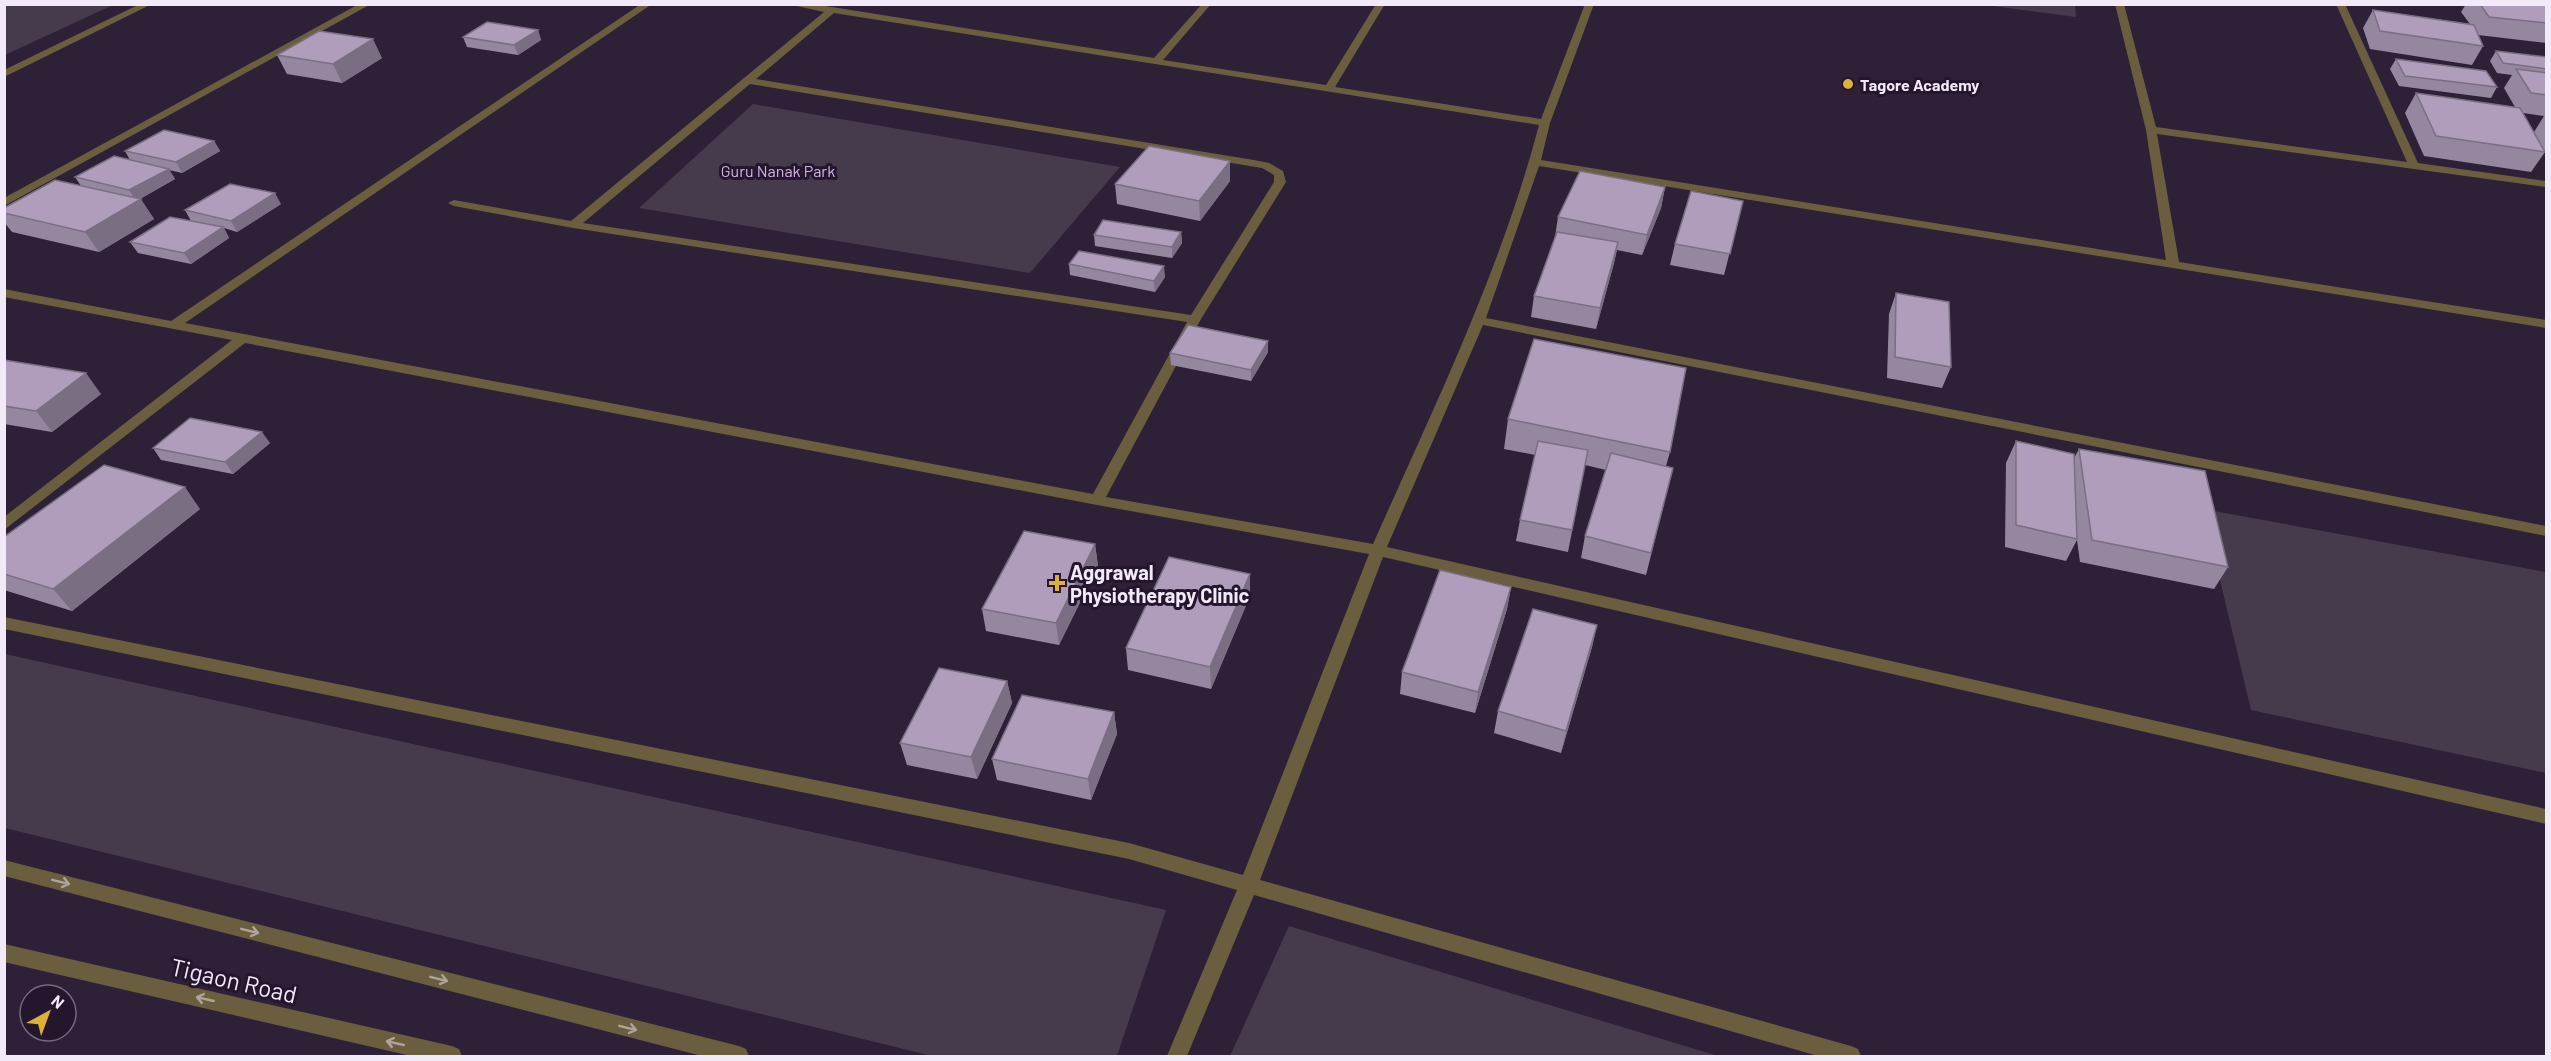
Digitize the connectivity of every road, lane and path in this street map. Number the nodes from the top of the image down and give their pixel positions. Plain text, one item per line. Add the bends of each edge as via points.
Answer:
1 (148, 4) edge
2 (367, 4) edge
3 (648, 4) edge
4 (792, 4) edge
5 (1207, 4) edge
6 (1381, 4) edge
7 (1590, 4) edge
8 (2119, 4) edge
9 (2340, 4) edge
10 (831, 10) junction
11 (1157, 61) junction
12 (4, 74) edge
13 (747, 80) junction
14 (1329, 88) junction
15 (1545, 123) junction
16 (2151, 130) junction
17 (1535, 162) junction
18 (2414, 166) junction
19 (2547, 184) edge
20 (4, 203) edge
21 (454, 203) dead end
22 (573, 225) junction
23 (2173, 264) junction
24 (4, 293) edge
25 (1196, 319) junction
26 (1479, 320) junction
27 (2547, 324) edge
28 (172, 326) junction
29 (242, 339) junction
30 (1097, 500) junction
31 (4, 525) edge
32 (2547, 531) edge
33 (1378, 550) junction
34 (4, 623) edge
35 (2547, 817) edge
36 (4, 868) edge
37 (1249, 885) junction
38 (4, 953) edge
39 (452, 1056) edge
40 (739, 1056) edge
41 (1178, 1056) edge
42 (1851, 1056) edge

1 - 12 street
2 - 20 street
3 - 28 street
4 - 10 street
5 - 11 street
6 - 14 street
7 - 15 street
8 - 16 street
9 - 18 street
10 - 11 street
10 - 13 street
11 - 14 street
13 - 22 street
13 - 25 street via 1254,162 1273,169 1279,173 1280,182
14 - 15 street
15 - 17 street
16 - 18 street
16 - 23 street
17 - 23 street
17 - 26 street
18 - 19 street
21 - 22 street
22 - 25 street
23 - 27 street
24 - 28 street
25 - 30 street
26 - 32 street
26 - 33 street
28 - 29 street
29 - 30 street
29 - 31 street
30 - 33 street
33 - 35 street
33 - 37 street
34 - 37 street via 1129,851
36 -> 40 street
37 - 41 street
37 - 42 street
39 -> 38 street, Tigaon Road

